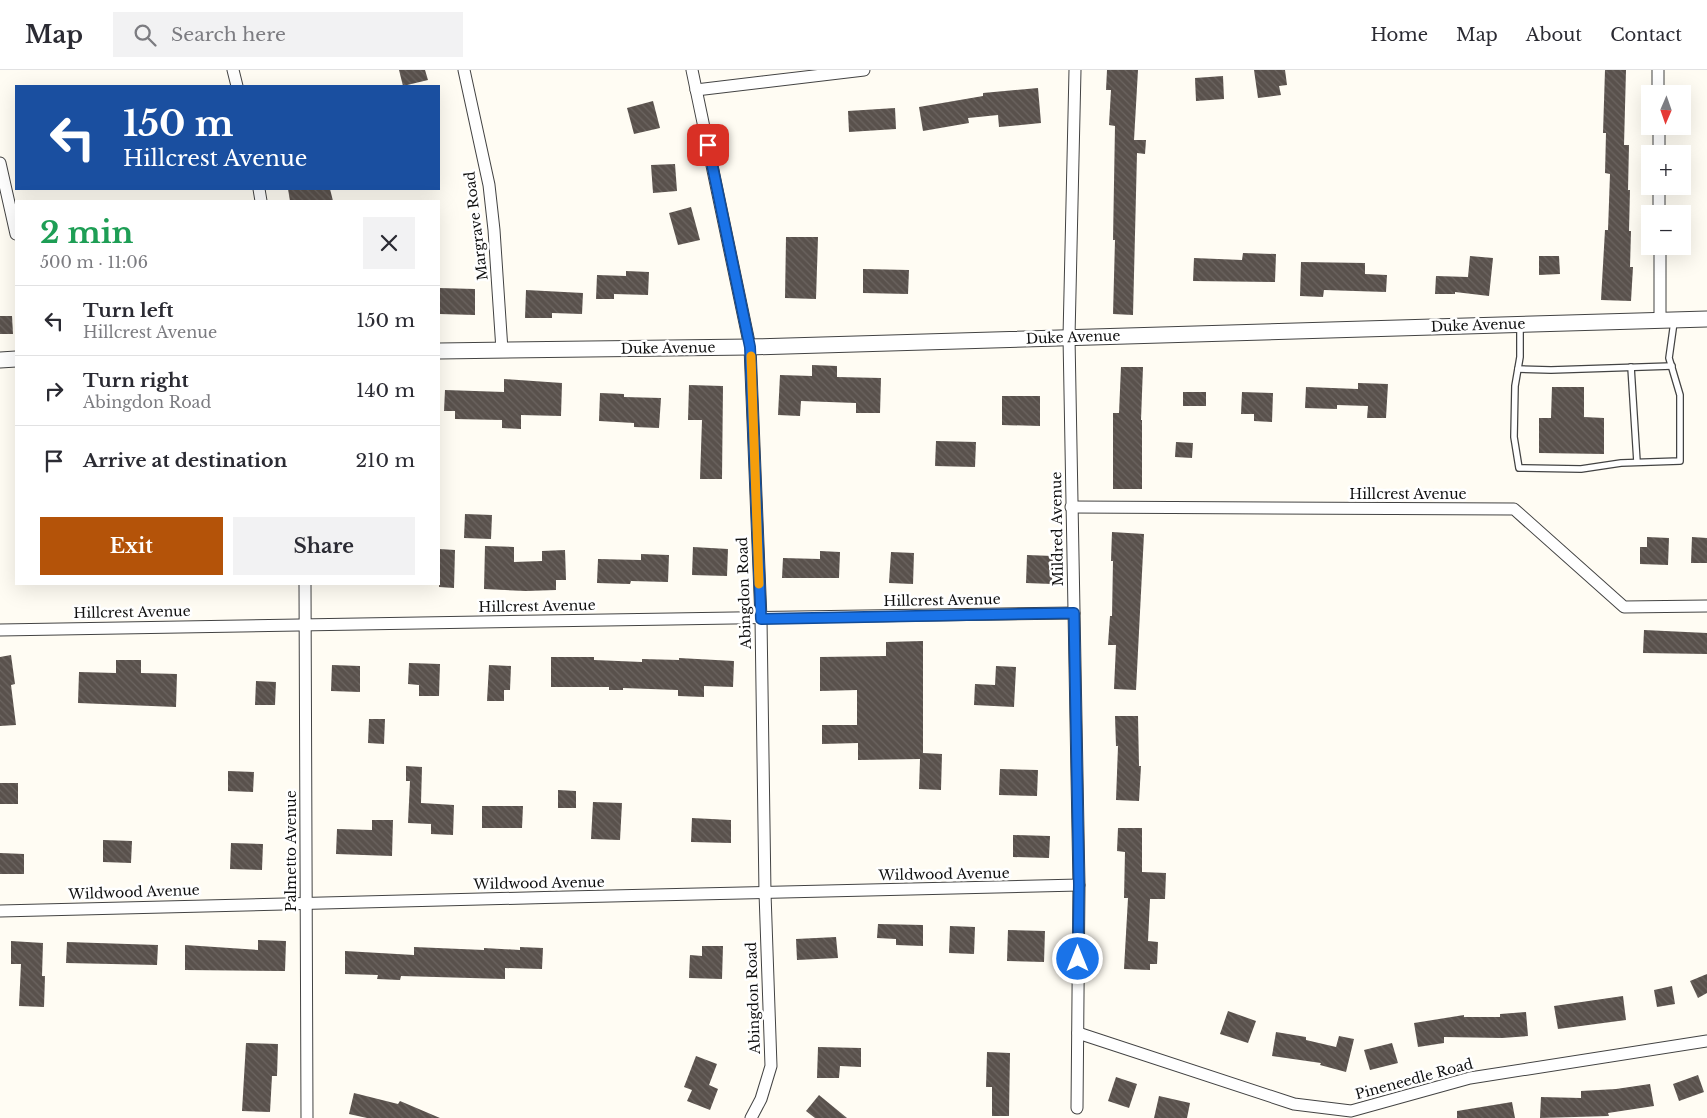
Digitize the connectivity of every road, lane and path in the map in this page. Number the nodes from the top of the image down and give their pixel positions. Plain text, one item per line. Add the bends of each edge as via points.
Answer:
1 (233, 70) edge
2 (464, 70) edge
3 (692, 70) edge
4 (864, 70) edge
5 (1075, 70) edge
6 (1658, 70) edge
7 (237, 85) edge
8 (1658, 85) edge
9 (696, 90) junction
10 (0, 163) edge
11 (15, 230) edge
12 (1661, 255) edge
13 (1707, 319) edge
14 (1667, 320) junction
15 (1520, 324) junction
16 (1069, 337) junction
17 (750, 347) junction
18 (502, 350) junction
19 (440, 351) edge
20 (15, 359) edge
21 (0, 360) edge
22 (1672, 366) junction
23 (1631, 368) junction
24 (1518, 369) junction
25 (1637, 462) junction
26 (1071, 508) junction
27 (305, 585) edge
28 (1707, 606) edge
29 (1074, 613) junction
30 (761, 619) junction
31 (305, 623) junction
32 (0, 630) edge
33 (1079, 885) junction
34 (765, 894) junction
35 (306, 902) junction
36 (0, 911) edge
37 (1078, 1033) junction
38 (1707, 1041) edge
39 (1077, 1108) dead end
40 (307, 1118) edge
41 (751, 1118) edge

1 - 7 street
2 - 18 street, Margrave Road via 488,185
3 - 9 street, Abingdon Road
4 - 9 street
5 - 16 street, Mildred Avenue
6 - 8 street
9 - 17 street, Abingdon Road
10 - 11 street
12 - 14 street
13 - 14 street, Duke Avenue
14 - 15 street, Duke Avenue
14 - 22 lane
15 - 16 street, Duke Avenue
15 - 24 lane
16 - 17 street, Duke Avenue
16 - 26 street, Mildred Avenue
17 - 18 street, Duke Avenue
17 - 30 street, Abingdon Road
18 - 19 street, Duke Avenue
20 - 21 street
22 - 23 lane
22 - 25 lane via 1680,395 1680,460
23 - 24 lane
23 - 25 lane
24 - 25 lane via 1514,437 1519,468 1581,469
26 - 28 street, Hillcrest Avenue via 1514,509 1624,607
26 - 29 street, Mildred Avenue
27 - 31 street, Palmetto Avenue
29 - 30 street, Hillcrest Avenue
29 - 33 street, Mildred Avenue
30 - 31 street, Hillcrest Avenue
30 - 34 street, Abingdon Road
31 - 32 street, Hillcrest Avenue
31 - 35 street, Palmetto Avenue
33 - 34 street, Wildwood Avenue
33 - 37 street, Mildred Avenue
34 - 35 street, Wildwood Avenue
34 - 41 street, Abingdon Road via 771,1066
35 - 36 street, Wildwood Avenue
35 - 40 street, Palmetto Avenue
37 - 38 street, Pineneedle Road via 1294,1104 1351,1111 1470,1078
37 - 39 street, Mildred Avenue

